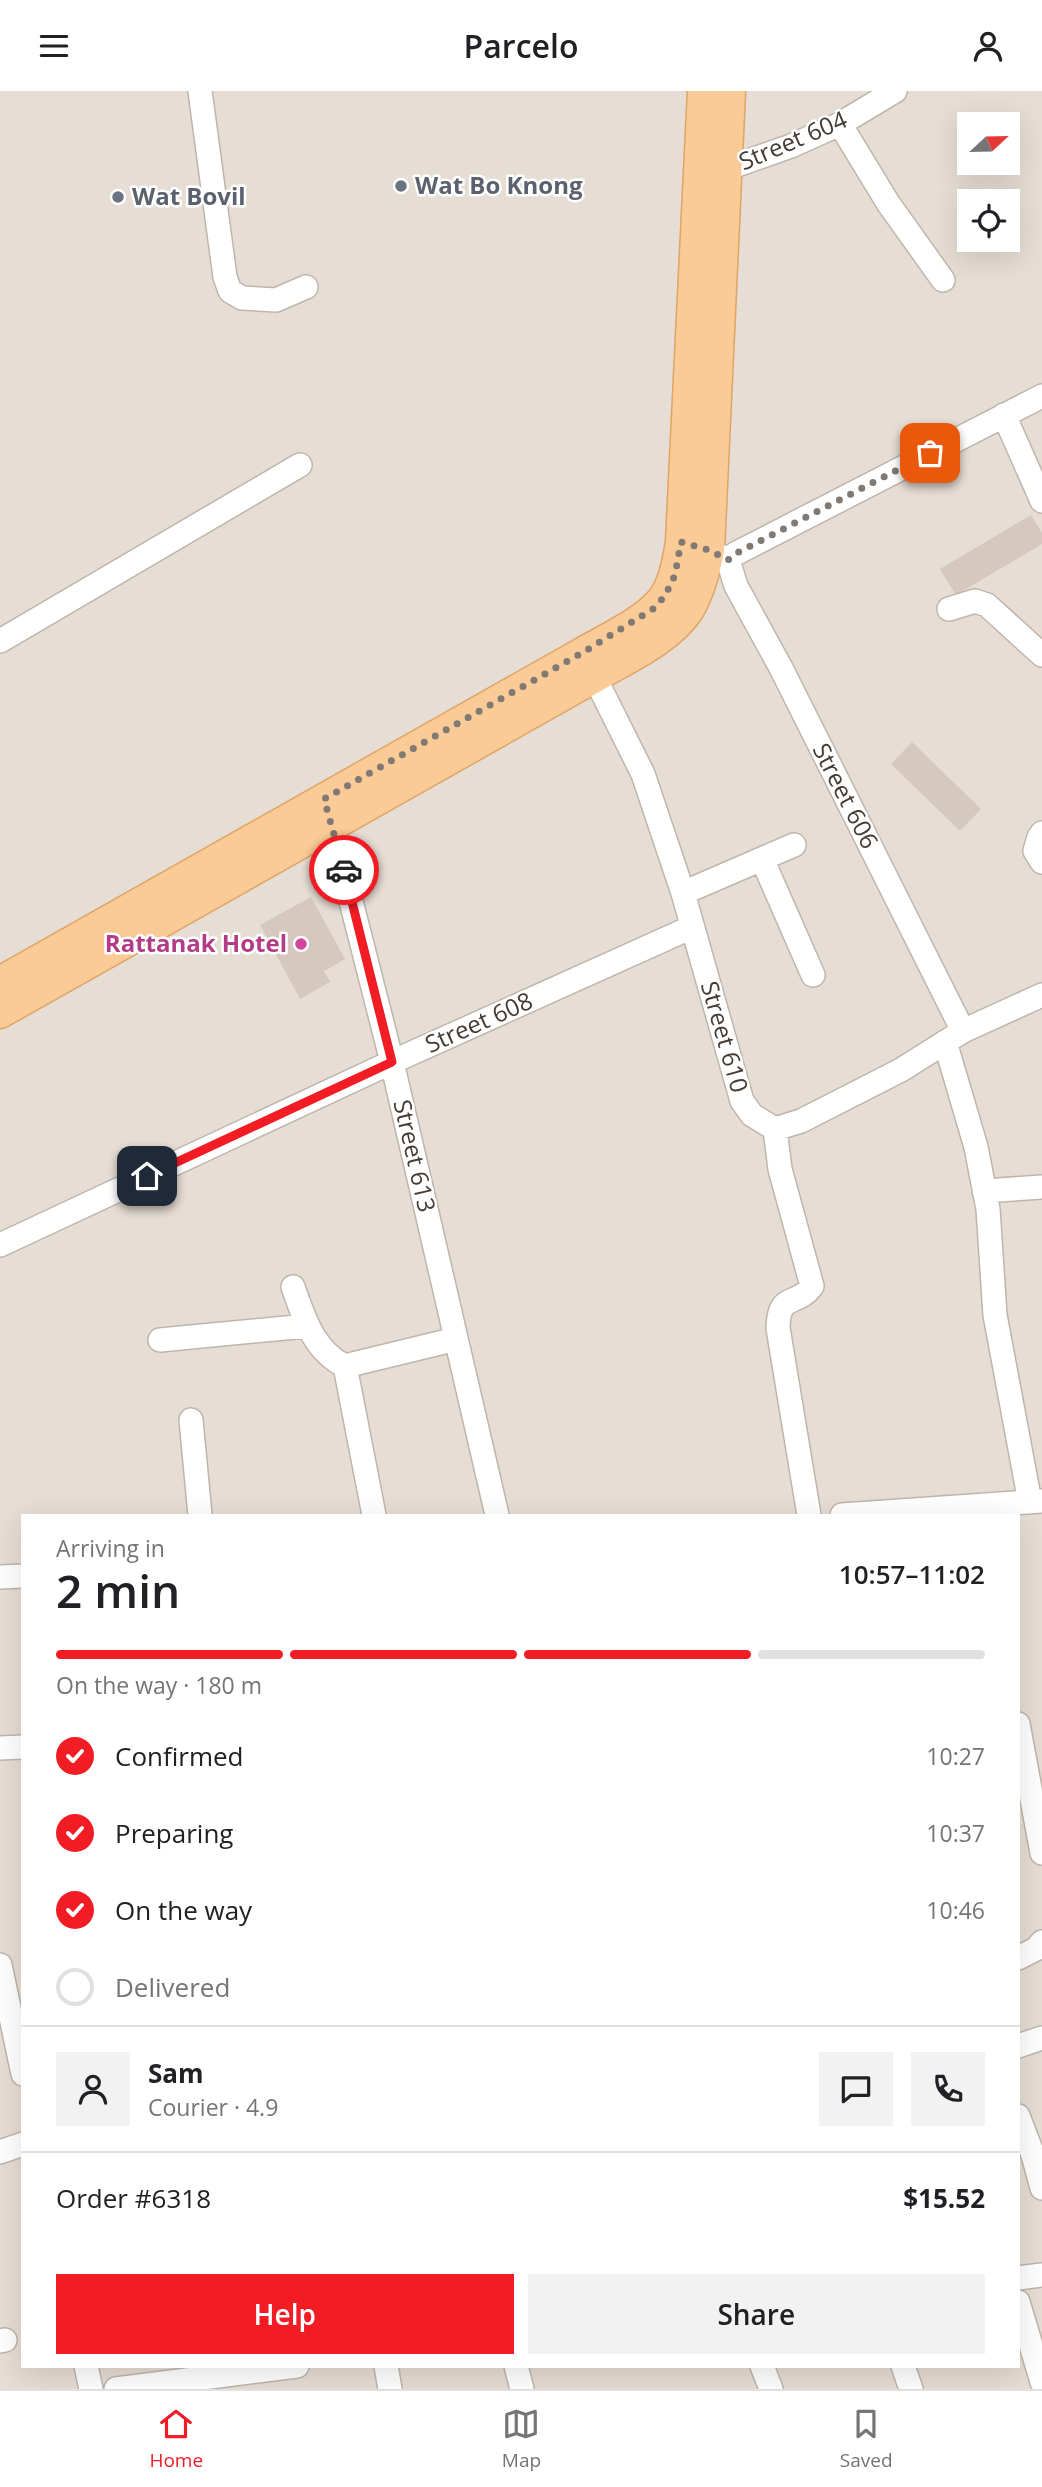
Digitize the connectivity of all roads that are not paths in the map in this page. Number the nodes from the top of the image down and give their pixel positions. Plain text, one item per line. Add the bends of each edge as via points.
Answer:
1 (200, 91) edge
2 (703, 91) edge
3 (730, 91) edge
4 (895, 91) edge
5 (840, 124) junction
6 (726, 169) junction
7 (943, 280) dead end
8 (306, 287) dead end
9 (1042, 396) edge
10 (1004, 415) junction
11 (300, 465) dead end
12 (1042, 501) edge
13 (706, 551) junction
14 (949, 609) dead end
15 (0, 641) edge
16 (1042, 655) edge
17 (588, 665) junction
18 (328, 812) junction
19 (1042, 833) edge
20 (794, 845) dead end
21 (762, 859) junction
22 (1042, 862) edge
23 (683, 893) junction
24 (692, 927) junction
25 (813, 975) dead end
26 (0, 982) edge
27 (1042, 995) edge
28 (0, 1013) edge
29 (954, 1037) junction
30 (392, 1062) junction
31 (775, 1129) junction
32 (1042, 1187) edge
33 (984, 1191) junction
34 (0, 1245) edge
35 (293, 1287) dead end
36 (306, 1326) junction
37 (456, 1339) junction
38 (160, 1340) dead end
39 (345, 1366) junction
40 (191, 1420) dead end
41 (1036, 1501) edge
42 (998, 1510) edge
43 (200, 1514) edge
44 (374, 1514) edge
45 (497, 1514) edge
46 (809, 1514) edge
47 (873, 1514) edge
48 (21, 1576) edge
49 (0, 1577) edge
50 (1020, 1735) edge
51 (21, 1747) edge
52 (0, 1748) edge
53 (1042, 1853) edge
54 (1042, 1942) edge
55 (1020, 1957) edge
56 (0, 1965) edge
57 (1042, 2038) edge
58 (1020, 2045) edge
59 (21, 2065) edge
60 (1020, 2121) edge
61 (21, 2145) edge
62 (0, 2152) edge
63 (1042, 2188) edge
64 (1042, 2275) edge
65 (1020, 2278) edge
66 (1020, 2309) edge
67 (86, 2368) edge
68 (281, 2368) edge
69 (387, 2368) edge
70 (517, 2368) edge
71 (763, 2368) edge
72 (904, 2368) edge
73 (1042, 2382) edge
74 (91, 2389) edge
75 (116, 2389) edge
76 (390, 2389) edge
77 (522, 2389) edge
78 (771, 2389) edge
79 (911, 2389) edge

1 - 8 street via 230,291 242,298 276,300
2 - 13 main road
3 - 6 main road
4 - 5 street, Street 604
5 - 6 street, Street 604
5 - 7 street
6 - 13 main road
9 - 10 street
10 - 12 street
10 - 13 street via 735,554
11 - 15 street
13 - 17 main road via 675,575 659,603
13 - 29 street, Street 606 via 736,586 781,669
14 - 16 street via 975,601 987,605
17 - 18 main road
17 - 23 street, Street 610 via 643,773
18 - 26 main road
18 - 28 main road
18 - 30 street, Street 613
19 - 22 street via 1035,852
20 - 21 street
21 - 23 street
21 - 25 street
23 - 24 street, Street 610
24 - 30 street, Street 608
24 - 31 street, Street 610 via 742,1101 752,1115
27 - 29 street
29 - 31 street via 901,1070 801,1121
29 - 33 street, Street 606
30 - 34 street, Street 608
30 - 37 street, Street 613
31 - 46 street via 780,1169 812,1286 784,1303 778,1312
32 - 33 street
33 - 41 street, Street 606 via 995,1315
35 - 36 street
36 - 38 street
36 - 39 street via 331,1359
37 - 39 street
37 - 45 street, Street 613
39 - 44 street
40 - 43 street
41 - 42 street
42 - 47 street
48 - 49 street
50 - 53 street
51 - 52 street
54 - 55 street
56 - 59 street
57 - 58 street
60 - 63 street
61 - 62 street
64 - 65 street
66 - 73 street
67 - 74 street
68 - 75 street
69 - 76 street
70 - 77 street
71 - 78 street
72 - 79 street

